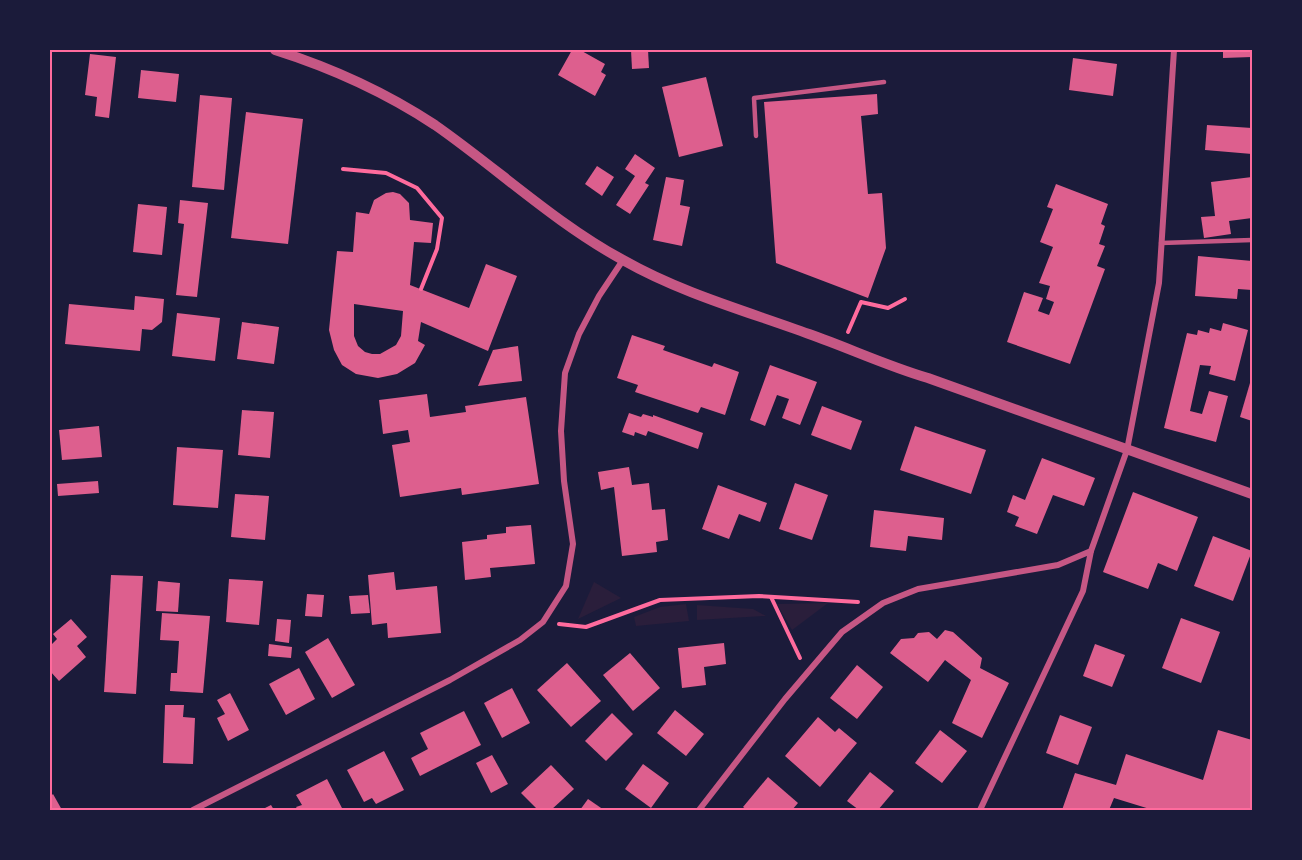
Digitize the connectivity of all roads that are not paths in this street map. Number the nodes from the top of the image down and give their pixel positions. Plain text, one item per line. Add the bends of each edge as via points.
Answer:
1 (275, 50) edge
2 (1174, 50) edge
3 (884, 82) dead end
4 (756, 136) dead end
5 (1252, 240) edge
6 (1161, 243) junction
7 (622, 260) junction
8 (1127, 450) junction
9 (1252, 494) edge
10 (1091, 551) junction
11 (193, 810) edge
12 (699, 810) edge
13 (980, 810) edge

1 - 7 street via 319,63 379,91 435,125 577,232
2 - 6 street
3 - 4 lane via 754,98
5 - 6 lane
6 - 8 street via 1159,283
7 - 8 street via 680,288
7 - 11 street via 579,334 565,373 561,431 573,544 566,586 543,622 520,640 450,680
8 - 9 street
8 - 10 street
10 - 12 street via 1058,565 918,589 884,603 842,632
10 - 13 street via 1083,591

